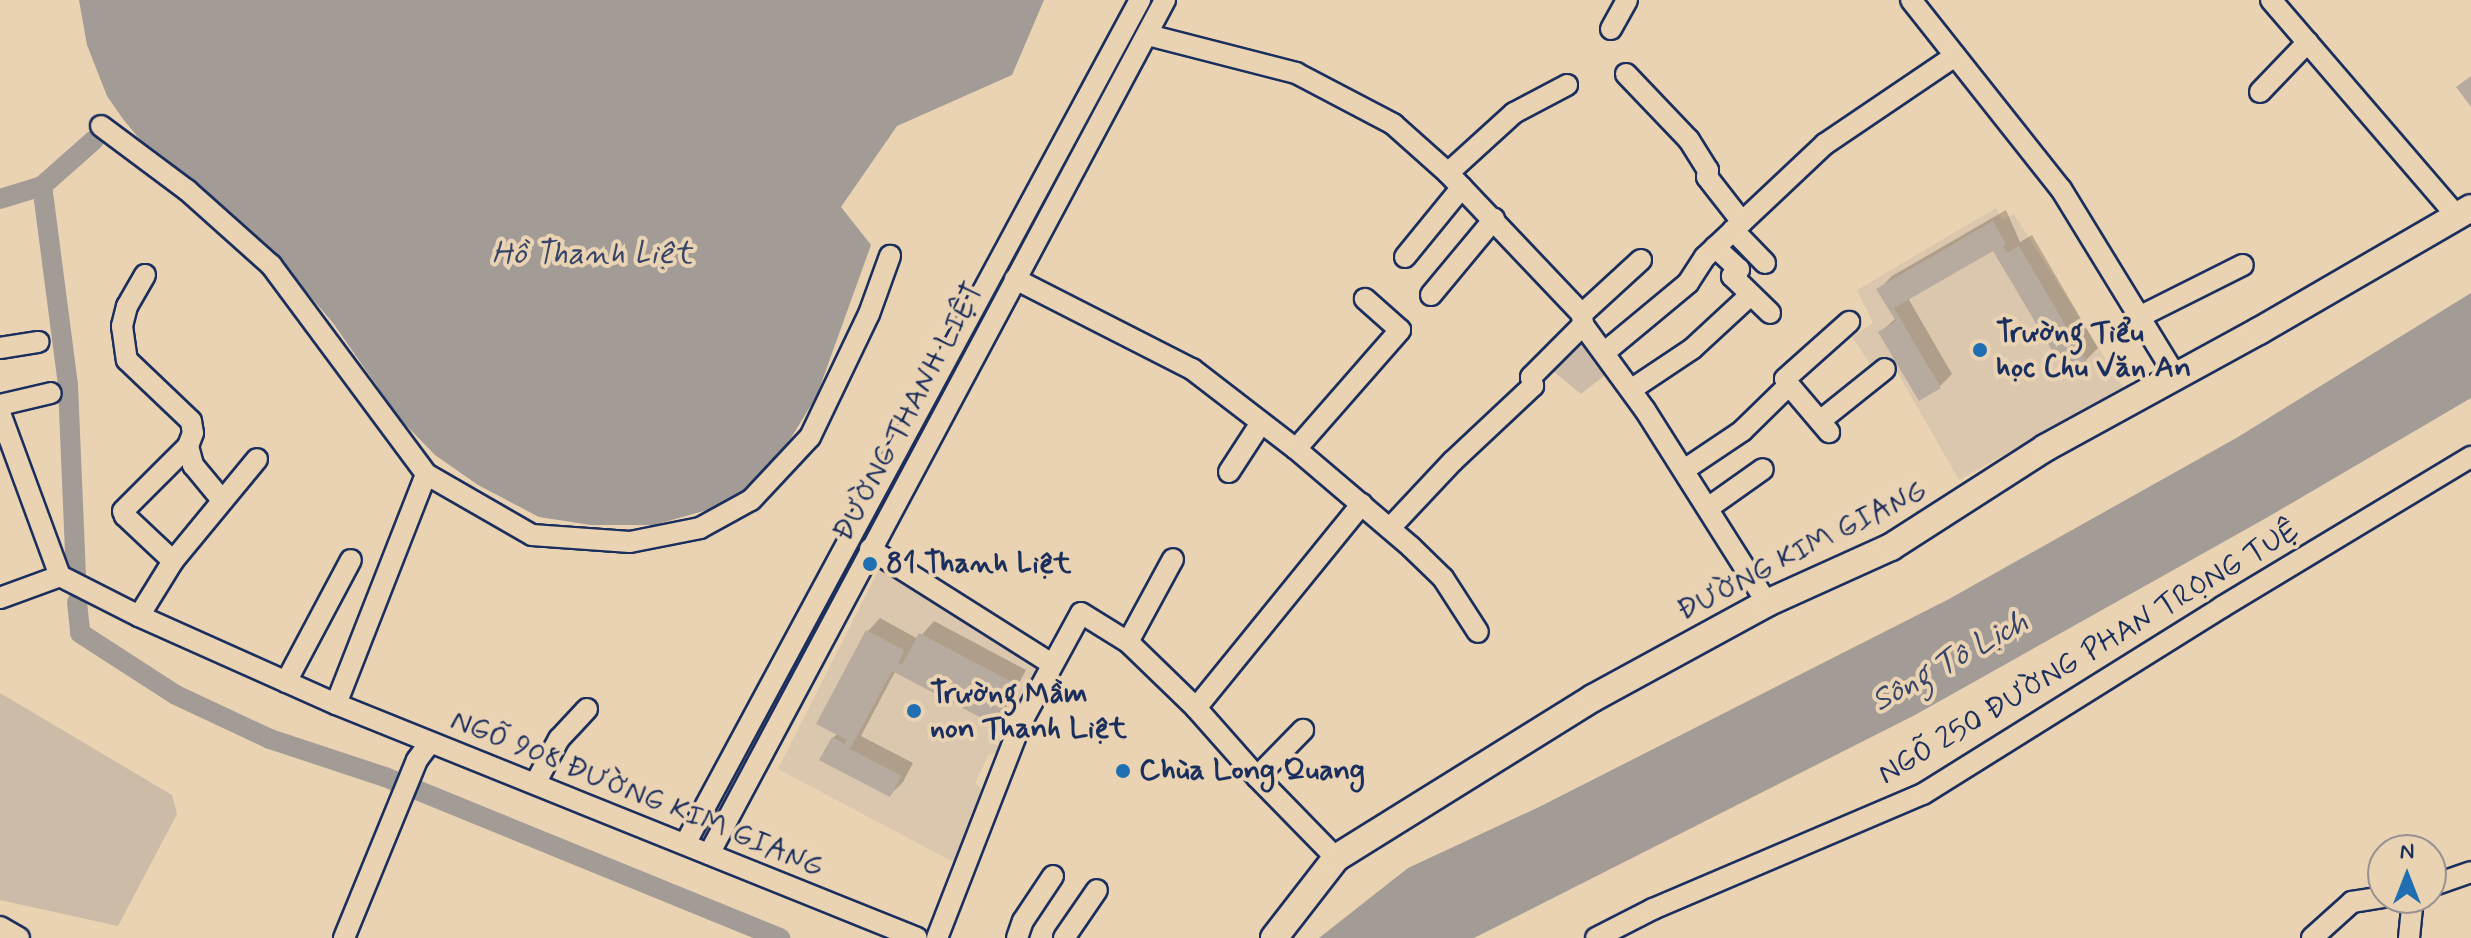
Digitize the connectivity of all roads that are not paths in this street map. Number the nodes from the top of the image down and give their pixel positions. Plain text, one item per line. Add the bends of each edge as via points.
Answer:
1 (1140, 0) edge
2 (1165, 0) edge
3 (1627, 0) edge
4 (1911, 0) edge
5 (2271, 0) edge
6 (1611, 29) dead end
7 (1148, 35) junction
8 (2308, 42) junction
9 (1955, 56) junction
10 (1626, 74) dead end
11 (1567, 85) dead end
12 (2260, 92) dead end
13 (101, 126) dead end
14 (1455, 180) junction
15 (2464, 212) edge
16 (1494, 219) junction
17 (1738, 226) junction
18 (1715, 247) junction
19 (890, 256) dead end
20 (1405, 257) dead end
21 (1641, 260) dead end
22 (1765, 263) dead end
23 (2243, 265) dead end
24 (145, 275) dead end
25 (1015, 279) junction
26 (1431, 295) dead end
27 (1365, 299) dead end
28 (1745, 300) dead end
29 (1770, 313) dead end
30 (2139, 317) junction
31 (1583, 320) junction
32 (1849, 322) dead end
33 (39, 342) dead end
34 (0, 348) edge
35 (1605, 352) junction
36 (1885, 369) dead end
37 (2176, 377) junction
38 (1789, 385) junction
39 (1632, 389) junction
40 (51, 393) dead end
41 (0, 405) edge
42 (0, 413) edge
43 (1261, 423) junction
44 (188, 446) junction
45 (1296, 449) junction
46 (2471, 457) edge
47 (257, 459) dead end
48 (1763, 469) dead end
49 (1684, 470) junction
50 (1229, 472) dead end
51 (426, 474) junction
52 (222, 500) junction
53 (1362, 504) junction
54 (1708, 508) junction
55 (1390, 528) junction
56 (870, 549) junction
57 (1173, 559) dead end
58 (351, 560) dead end
59 (173, 561) junction
60 (60, 576) junction
61 (0, 598) edge
62 (1767, 603) junction
63 (139, 616) junction
64 (1478, 632) dead end
65 (1128, 642) junction
66 (1052, 664) junction
67 (286, 682) junction
68 (336, 704) junction
69 (1196, 708) junction
70 (587, 709) dead end
71 (1303, 730) dead end
72 (423, 752) junction
73 (1257, 777) junction
74 (536, 782) junction
75 (685, 844) junction
76 (709, 854) junction
77 (1336, 858) junction
78 (2471, 872) edge
79 (1053, 876) dead end
80 (2447, 880) edge
81 (1097, 890) dead end
82 (2367, 900) edge
83 (2411, 914) edge
84 (0, 927) edge
85 (19, 938) edge
86 (344, 938) edge
87 (917, 938) edge
88 (937, 938) edge
89 (1017, 938) edge
90 (1064, 938) edge
91 (1274, 938) edge
92 (1596, 938) edge
93 (2312, 938) edge
94 (2409, 938) edge

1 - 75 street, ĐƯỜNG THANH LIỆT
2 - 7 street, ĐƯỜNG THANH LIỆT
3 - 6 street
4 - 9 street
5 - 8 street
7 - 14 street via 1296,73 1393,124
7 - 25 street, ĐƯỜNG THANH LIỆT
8 - 12 street
8 - 15 street
9 - 17 street via 1825,144
9 - 30 street via 2061,189
10 - 17 street via 1689,140
11 - 14 street via 1514,113
13 - 51 street via 187,190 271,265
14 - 16 street
14 - 20 street
15 - 37 main road, ĐƯỜNG KIM GIANG
16 - 26 street
16 - 31 street
17 - 18 street
17 - 22 street
18 - 29 street via 1739,269 1732,276
18 - 35 street via 1688,283
19 - 51 street via 869,314 810,437 751,500 700,528 630,542 532,535
21 - 31 street
23 - 30 street
24 - 44 street via 127,306 122,343 127,360 191,421
25 - 43 street via 1192,369
25 - 56 street, ĐƯỜNG THANH LIỆT
27 - 45 street via 1400,330
28 - 39 street via 1692,349
30 - 37 street
31 - 35 street
31 - 55 street via 1531,377 1533,386
32 - 38 street via 1785,379
33 - 34 street
35 - 39 street
36 - 38 street via 1825,426
37 - 62 main road, ĐƯỜNG KIM GIANG via 2045,448 1891,547
38 - 49 street via 1742,431
39 - 49 street
40 - 41 street
42 - 60 street
43 - 45 street
43 - 50 street
44 - 52 street via 193,465
44 - 59 street via 123,511
45 - 53 street
46 - 92 street, NGÕ 250 ĐƯỜNG PHAN TRỌNG TUỆ via 1923,794
47 - 52 street
48 - 54 street
49 - 54 street
51 - 68 street
52 - 59 street
53 - 55 street
53 - 69 street
54 - 62 street
55 - 64 street via 1443,578
56 - 66 street
56 - 76 street, ĐƯỜNG THANH LIỆT
57 - 65 street
58 - 67 street
59 - 63 street
60 - 61 street
60 - 63 street, NGÕ 908 ĐƯỜNG KIM GIANG
62 - 77 main road, ĐƯỜNG KIM GIANG via 1593,698
63 - 67 street, NGÕ 908 ĐƯỜNG KIM GIANG
65 - 66 street via 1081,613
65 - 69 street
66 - 88 street via 1021,723
67 - 68 street, NGÕ 908 ĐƯỜNG KIM GIANG
68 - 72 street, NGÕ 908 ĐƯỜNG KIM GIANG
69 - 73 street
70 - 74 street via 559,739
71 - 73 street
72 - 74 street, NGÕ 908 ĐƯỜNG KIM GIANG
72 - 86 street
73 - 77 street
74 - 75 street, NGÕ 908 ĐƯỜNG KIM GIANG
75 - 76 street, NGÕ 908 ĐƯỜNG KIM GIANG
76 - 87 street, NGÕ 908 ĐƯỜNG KIM GIANG
77 - 91 main road, ĐƯỜNG KIM GIANG
78 - 80 street
79 - 89 street
81 - 90 street
82 - 93 street via 2352,902
83 - 94 street
84 - 85 street

